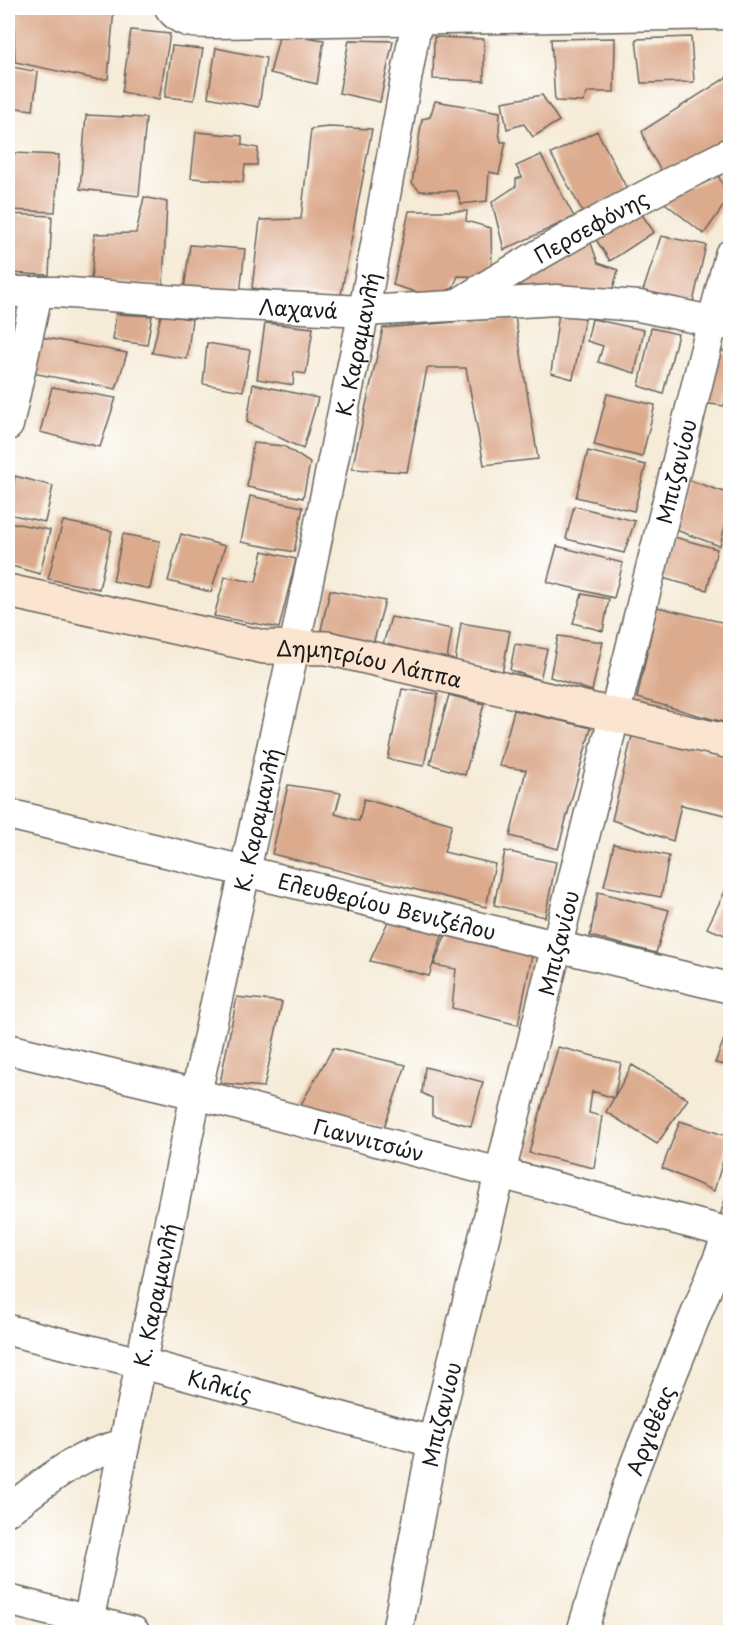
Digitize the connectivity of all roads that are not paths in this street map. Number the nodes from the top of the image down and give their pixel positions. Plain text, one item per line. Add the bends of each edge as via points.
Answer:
1 (170, 8) edge
2 (418, 14) edge
3 (730, 14) edge
4 (730, 153) edge
5 (730, 255) edge
6 (22, 292) edge
7 (455, 306) junction
8 (364, 311) junction
9 (722, 322) edge
10 (8, 425) edge
11 (8, 591) edge
12 (294, 648) junction
13 (615, 715) junction
14 (730, 742) edge
15 (8, 814) edge
16 (244, 872) junction
17 (558, 947) junction
18 (730, 988) edge
19 (8, 1049) edge
20 (196, 1094) junction
21 (501, 1173) junction
22 (730, 1233) edge
23 (8, 1330) edge
24 (141, 1363) junction
25 (433, 1442) junction
26 (124, 1445) junction
27 (8, 1510) edge
28 (8, 1600) edge
29 (87, 1627) edge
30 (134, 1632) edge
31 (397, 1632) edge
32 (582, 1632) edge

1 - 2 street via 187,22 217,23
2 - 3 street
2 - 8 street, Κ. Καραμανλή
4 - 7 street, Περσεφόνης via 522,263
5 - 9 street, Μπιζανίου
6 - 8 street, Λαχανά
6 - 10 street
7 - 8 street, Λαχανά
7 - 9 street, Λαχανά via 556,300 639,306
8 - 12 street, Κ. Καραμανλή
9 - 13 street, Μπιζανίου
11 - 12 street, Δημητρίου Λάππα via 264,647
12 - 13 street, Δημητρίου Λάππα via 327,648
12 - 16 street, Κ. Καραμανλή
13 - 14 street, Δημητρίου Λάππα
13 - 17 street, Μπιζανίου
15 - 16 street, Ελευθερίου Βενιζέλου
16 - 17 street, Ελευθερίου Βενιζέλου
16 - 20 street, Κ. Καραμανλή
17 - 18 street, Ελευθερίου Βενιζέλου
17 - 21 street, Μπιζανίου
19 - 20 street, Γιαννιτσών
20 - 21 street, Γιαννιτσών
20 - 24 street, Κ. Καραμανλή
21 - 22 street, Γιαννιτσών
21 - 25 street, Μπιζανίου
22 - 32 street, Αργιθέας via 636,1463
23 - 24 street, Κιλκίς
24 - 25 street, Κιλκίς
24 - 26 street, Κ. Καραμανλή
25 - 31 street, Μπιζανίου
26 - 27 street via 82,1458
26 - 29 street, Κ. Καραμανλή
28 - 29 street
29 - 30 street

